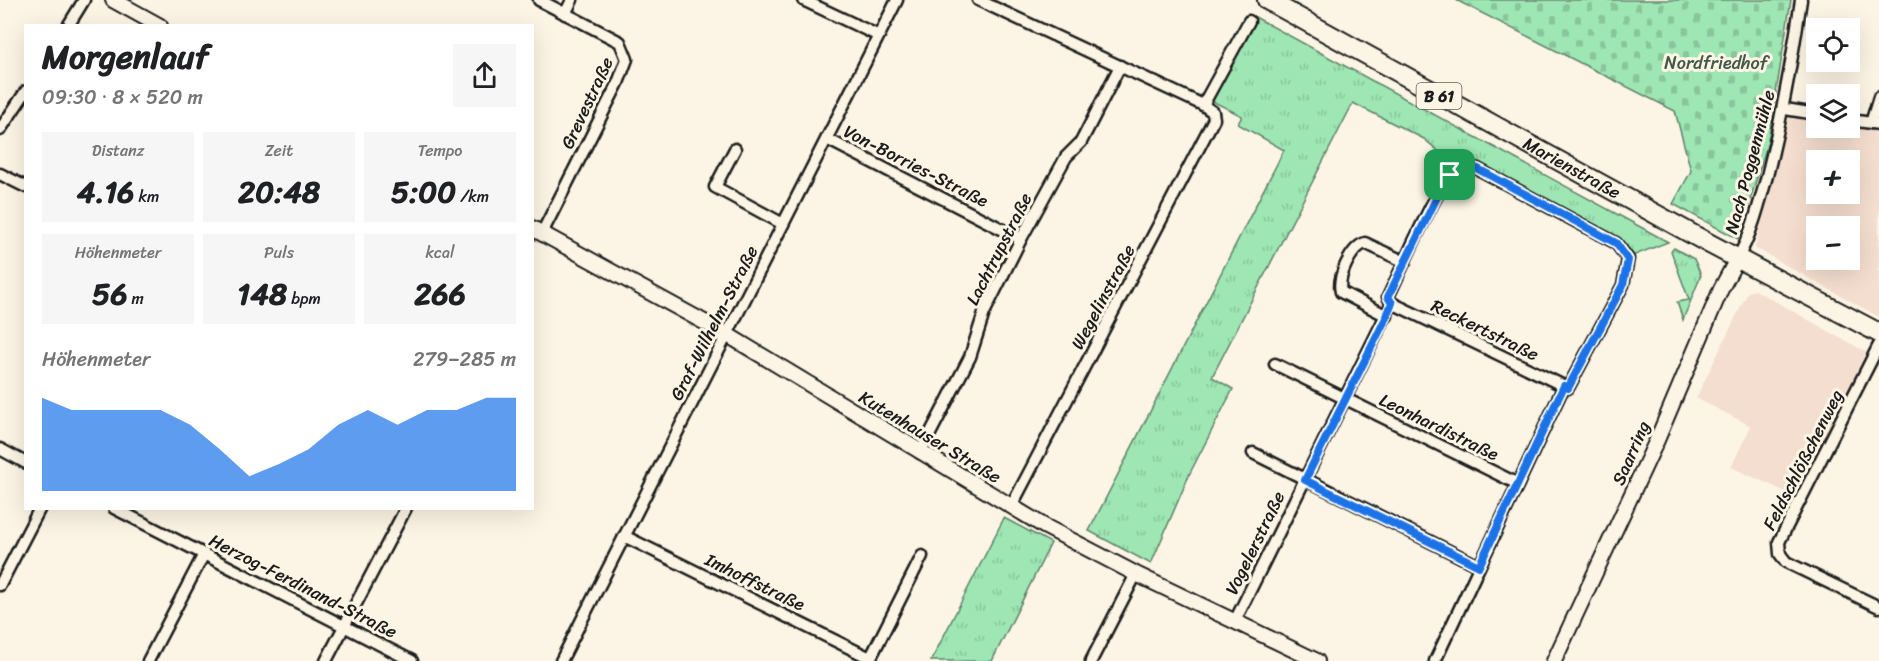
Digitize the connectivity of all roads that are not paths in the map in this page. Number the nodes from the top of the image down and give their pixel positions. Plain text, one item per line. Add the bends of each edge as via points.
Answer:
1 (84, 0) edge
2 (113, 0) edge
3 (539, 0) edge
4 (572, 0) edge
5 (803, 0) edge
6 (897, 0) edge
7 (978, 0) edge
8 (1267, 0) edge
9 (1801, 0) edge
10 (565, 14) junction
11 (1249, 21) dead end
12 (69, 24) edge
13 (156, 24) edge
14 (877, 35) junction
15 (1120, 66) junction
16 (24, 93) edge
17 (1879, 97) edge
18 (1203, 105) junction
19 (1785, 109) junction
20 (1806, 112) edge
21 (1860, 122) edge
22 (1875, 124) edge
23 (0, 130) edge
24 (827, 140) junction
25 (735, 149) dead end
26 (0, 174) edge
27 (24, 186) edge
28 (783, 224) junction
29 (537, 231) edge
30 (1021, 239) junction
31 (1737, 258) junction
32 (1405, 262) junction
33 (1392, 303) junction
34 (1387, 316) junction
35 (1879, 333) edge
36 (726, 334) junction
37 (1879, 345) edge
38 (1275, 364) dead end
39 (1564, 386) junction
40 (1345, 399) junction
41 (0, 448) edge
42 (920, 453) junction
43 (1253, 453) dead end
44 (24, 462) edge
45 (1305, 480) junction
46 (1518, 484) junction
47 (1011, 507) junction
48 (39, 510) edge
49 (118, 510) edge
50 (405, 510) edge
51 (624, 536) junction
52 (204, 554) junction
53 (922, 556) dead end
54 (1479, 566) junction
55 (1136, 574) junction
56 (0, 585) edge
57 (1879, 606) edge
58 (1235, 621) junction
59 (343, 626) junction
60 (870, 660) edge
61 (148, 661) edge
62 (326, 661) edge
63 (412, 661) edge
64 (561, 661) edge
65 (1091, 661) edge
66 (1317, 661) edge
67 (1435, 661) edge
68 (1554, 661) edge

1 - 12 street
2 - 13 street
3 - 10 street, Grevestraße
4 - 10 street
5 - 14 street
6 - 14 street, Graf-Wilhelm-Straße
7 - 15 street
8 - 31 main road, Marienstraße / B 61
9 - 19 street, Nach Poggenmühle
10 - 29 street, Grevestraße via 620,42 627,59 618,83
11 - 18 street
14 - 24 street, Graf-Wilhelm-Straße
15 - 18 street
15 - 30 street, Lachtrupstraße via 1080,142 1066,156
16 - 23 street
17 - 22 street
18 - 47 street, Wegelinstraße via 1213,111 1214,119
19 - 20 street
19 - 31 street, Nach Poggenmühle via 1760,201
21 - 22 street
24 - 28 street, Graf-Wilhelm-Straße
24 - 30 street, Von-Borries-Straße
25 - 28 street via 716,187
26 - 27 street
28 - 36 street, Graf-Wilhelm-Straße
29 - 36 street, Kutenhauser Straße
30 - 42 street, Lachtrupstraße via 984,313 970,357
31 - 35 main road, Marienstraße / B 61
31 - 68 street, Saarring
32 - 33 street, Vogelerstraße via 1388,297
32 - 34 street via 1365,243 1355,250 1340,278 1341,292
32 - 39 street via 1443,185 1459,168 1468,166 1616,243 1628,260 1626,277 1568,388
33 - 34 street, Vogelerstraße
33 - 39 street, Reckertstraße
34 - 40 street, Vogelerstraße
36 - 42 street, Kutenhauser Straße
36 - 51 street, Graf-Wilhelm-Straße
37 - 57 street, Feldschlößchenweg via 1779,542 1780,554 1786,562
38 - 40 street
39 - 46 street
40 - 45 street, Vogelerstraße
40 - 46 street, Leonhardistraße
41 - 44 street
42 - 47 street, Kutenhauser Straße
43 - 45 street, Vogelerstraße
45 - 54 street
45 - 58 street, Vogelerstraße
46 - 54 street
47 - 55 street, Kutenhauser Straße
48 - 56 street
49 - 52 street, Herzog-Ferdinand-Straße
50 - 59 street
51 - 60 street, Imhoffstraße
51 - 64 street, Graf-Wilhelm-Straße
52 - 59 street, Herzog-Ferdinand-Straße
52 - 61 street
53 - 60 street
54 - 67 street
55 - 58 street, Kutenhauser Straße
55 - 65 street
58 - 66 street, Kutenhauser Straße
59 - 62 street
59 - 63 street, Herzog-Ferdinand-Straße

